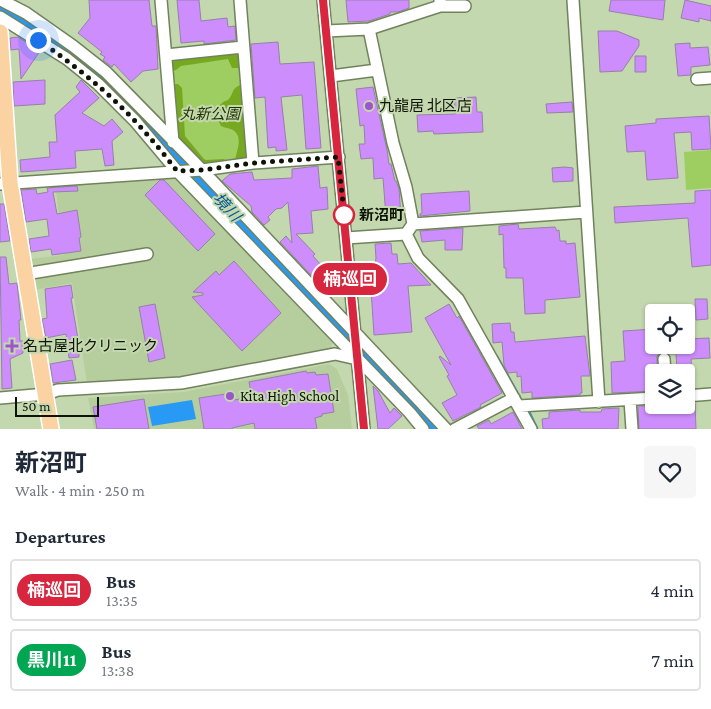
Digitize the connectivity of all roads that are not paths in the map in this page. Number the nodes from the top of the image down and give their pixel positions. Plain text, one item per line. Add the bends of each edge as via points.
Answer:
1 (1, 0) edge
2 (161, 0) edge
3 (240, 0) edge
4 (323, 0) edge
5 (573, 0) edge
6 (440, 3) edge
7 (465, 6) dead end
8 (0, 17) edge
9 (369, 29) junction
10 (326, 31) junction
11 (0, 32) edge
12 (244, 47) junction
13 (166, 55) junction
14 (377, 70) junction
15 (331, 76) junction
16 (711, 78) edge
17 (697, 79) dead end
18 (174, 142) junction
19 (338, 157) junction
20 (253, 163) junction
21 (201, 170) junction
22 (178, 171) junction
23 (5, 184) edge
24 (586, 212) junction
25 (414, 224) junction
26 (406, 234) junction
27 (346, 238) junction
28 (147, 254) dead end
29 (25, 274) junction
30 (355, 337) junction
31 (357, 356) junction
32 (664, 359) dead end
33 (664, 364) edge
34 (46, 394) junction
35 (711, 394) edge
36 (695, 395) edge
37 (0, 398) edge
38 (645, 399) edge
39 (630, 400) junction
40 (516, 402) junction
41 (599, 402) junction
42 (51, 429) edge
43 (364, 429) edge
44 (423, 429) edge
45 (446, 429) edge
46 (455, 429) edge
47 (531, 429) edge
48 (632, 429) edge

1 - 18 street via 34,19 106,72
2 - 13 street
3 - 12 street
4 - 10 street
5 - 24 street
6 - 7 street
6 - 9 street
8 - 22 street via 98,84 136,121
9 - 10 street
9 - 14 street
10 - 15 street
11 - 23 main road
12 - 13 street
12 - 20 street
13 - 18 street
14 - 15 street
14 - 25 street
15 - 19 street
16 - 17 street
18 - 21 street
19 - 20 street
19 - 27 street
20 - 21 street
21 - 22 street
21 - 30 street
22 - 23 street
22 - 31 street
23 - 29 main road
24 - 25 street
24 - 41 street
25 - 26 street
26 - 27 street
26 - 40 street via 418,258 458,300
27 - 30 street
28 - 29 street
29 - 34 main road
30 - 31 street
30 - 45 street
31 - 34 street via 335,354 181,383 58,390
31 - 43 street
31 - 44 street
32 - 33 street
34 - 37 street
34 - 42 main road
35 - 36 street
38 - 39 street
39 - 41 street
39 - 48 street
40 - 41 street
40 - 46 street
40 - 47 street

